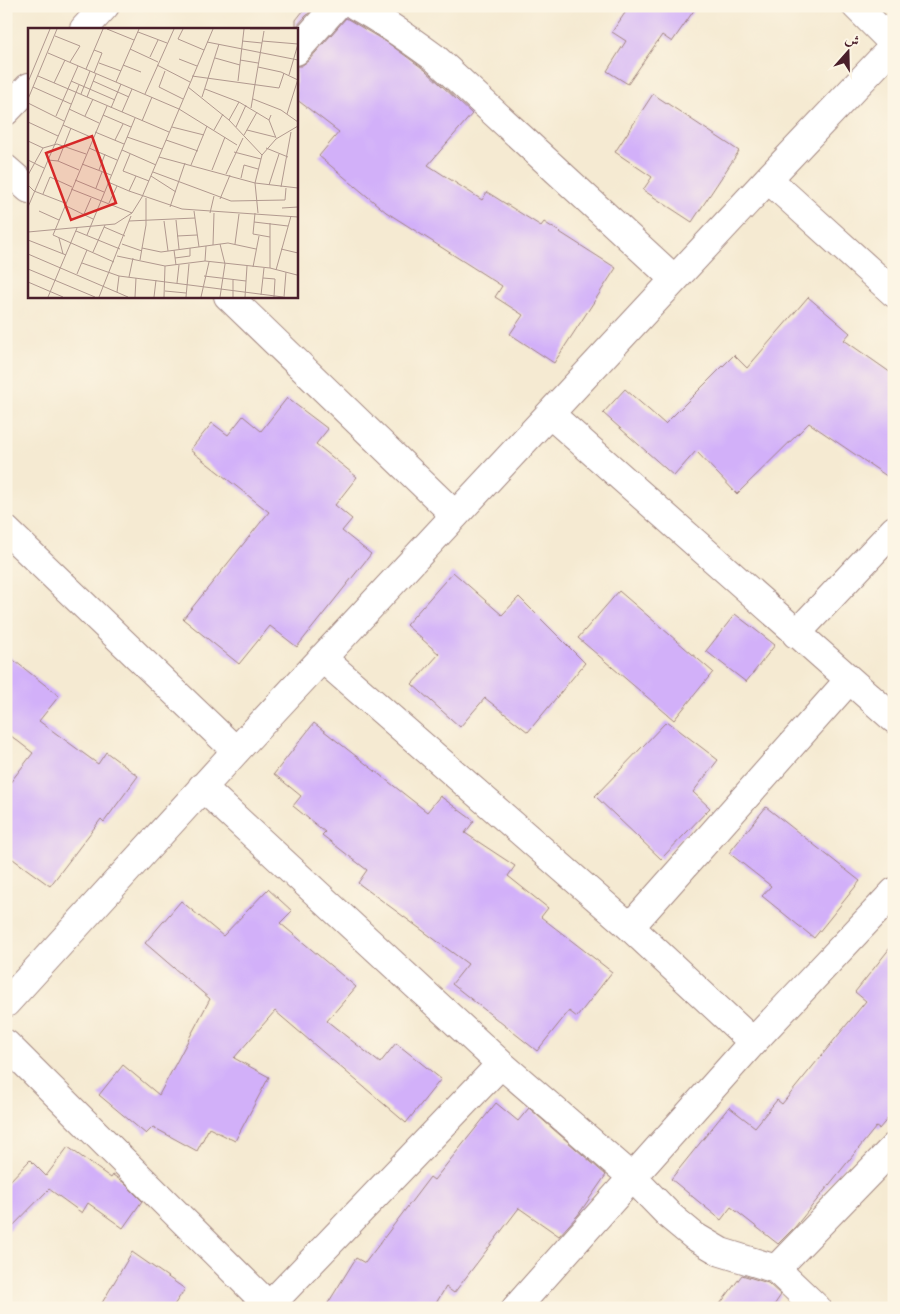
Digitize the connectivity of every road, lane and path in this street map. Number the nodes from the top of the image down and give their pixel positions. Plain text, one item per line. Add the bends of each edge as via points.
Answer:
1 (106, 6) edge
2 (336, 6) edge
3 (356, 6) edge
4 (856, 6) edge
5 (85, 28) edge
6 (894, 45) edge
7 (298, 49) edge
8 (28, 88) edge
9 (6, 111) edge
10 (6, 170) edge
11 (768, 179) junction
12 (28, 188) edge
13 (674, 280) junction
14 (894, 293) edge
15 (230, 298) edge
16 (550, 414) junction
17 (455, 515) junction
18 (6, 530) edge
19 (894, 530) edge
20 (796, 634) junction
21 (322, 658) junction
22 (849, 680) junction
23 (894, 719) edge
24 (236, 751) junction
25 (202, 788) junction
26 (892, 899) edge
27 (630, 927) junction
28 (10, 992) edge
29 (753, 1042) junction
30 (6, 1044) edge
31 (502, 1064) junction
32 (894, 1148) edge
33 (632, 1177) junction
34 (776, 1269) junction
35 (271, 1306) edge
36 (516, 1308) edge
37 (817, 1308) edge

1 - 5 street
2 - 7 street
3 - 13 street via 394,28 435,58
4 - 6 street
6 - 11 street
8 - 9 street
10 - 12 street
11 - 13 street
11 - 14 street
13 - 16 street
15 - 17 street
16 - 17 street
16 - 20 street
17 - 21 street
18 - 24 street
19 - 20 street
20 - 22 street
21 - 24 street
21 - 27 street
22 - 23 street
22 - 27 street
24 - 25 street
25 - 28 street
25 - 31 street
26 - 29 street
27 - 29 street
29 - 33 street
30 - 35 street
31 - 33 street
31 - 35 street
32 - 34 street
33 - 34 street via 694,1236 721,1252
33 - 36 street
34 - 37 street

